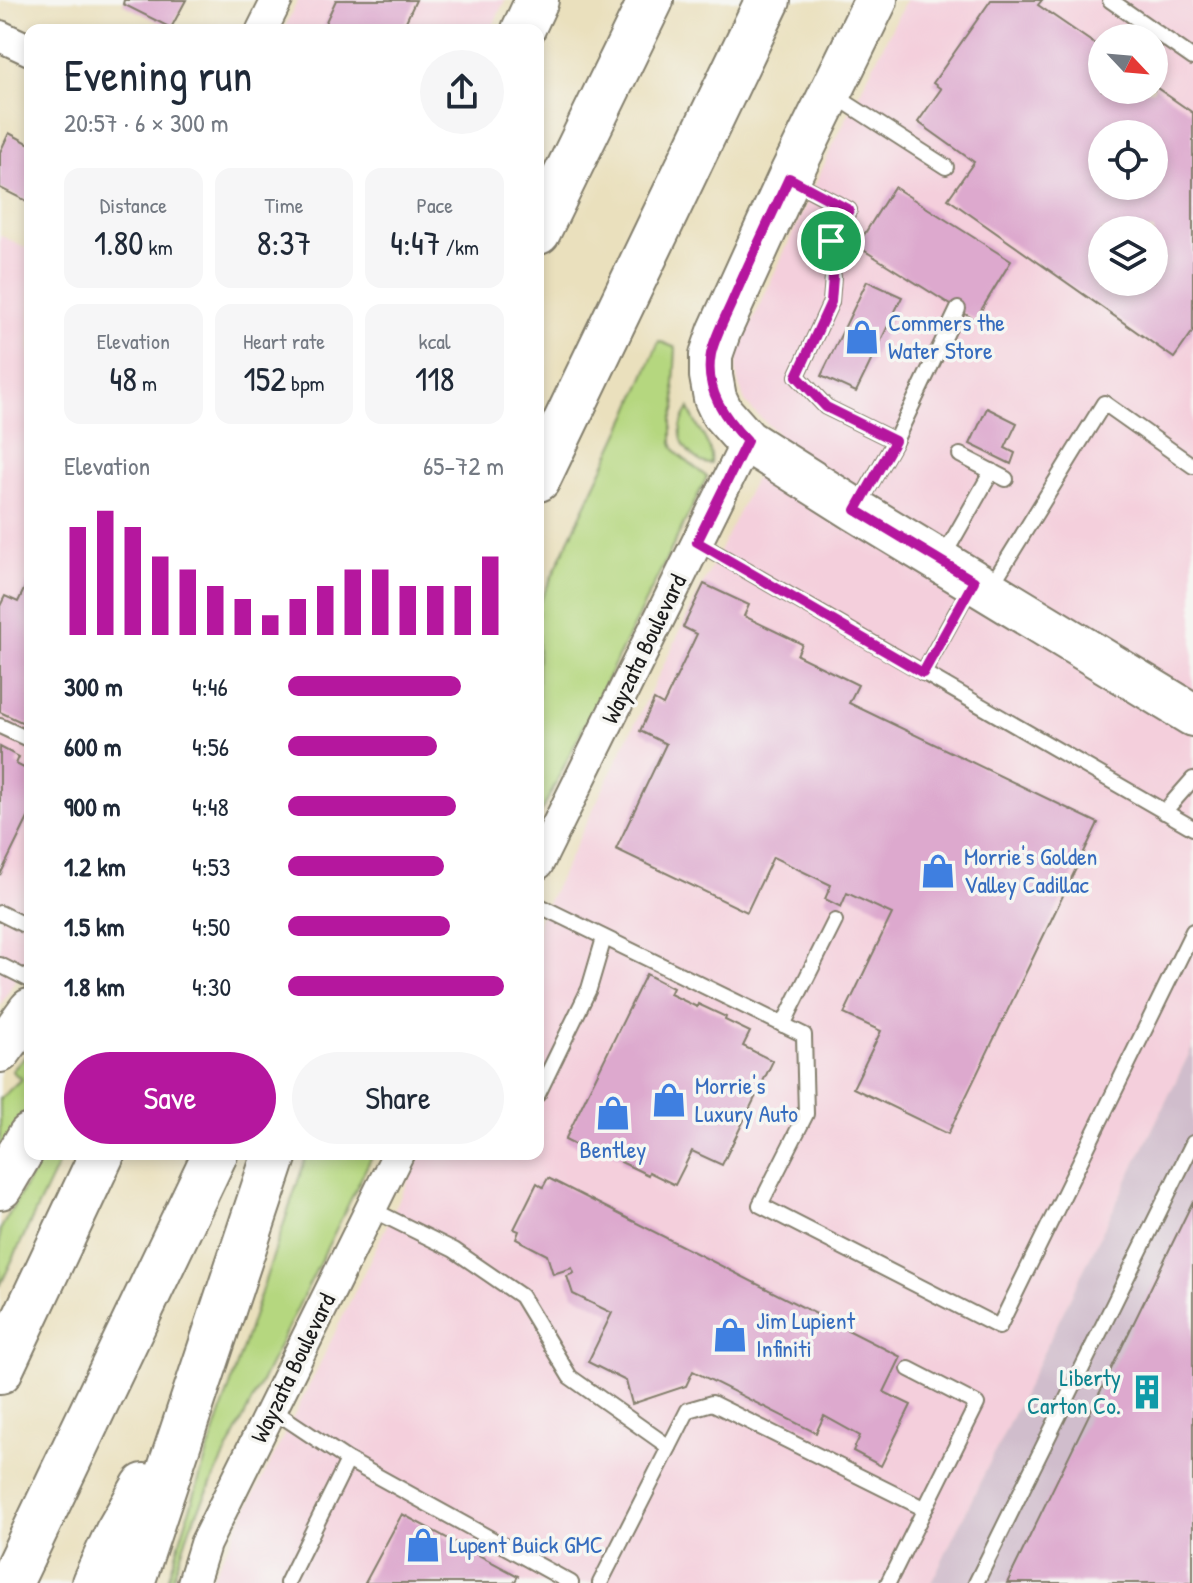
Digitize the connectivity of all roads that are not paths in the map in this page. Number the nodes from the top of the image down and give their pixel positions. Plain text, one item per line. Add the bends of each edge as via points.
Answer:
1 (277, 0) edge
2 (537, 0) edge
3 (651, 0) edge
4 (768, 0) edge
5 (876, 0) edge
6 (1110, 0) edge
7 (265, 24) edge
8 (526, 24) edge
9 (0, 36) edge
10 (24, 47) edge
11 (1193, 58) edge
12 (830, 92) junction
13 (946, 167) dead end
14 (789, 178) junction
15 (544, 220) edge
16 (958, 309) dead end
17 (581, 389) junction
18 (747, 441) junction
19 (895, 441) junction
20 (960, 455) dead end
21 (544, 466) edge
22 (1193, 466) edge
23 (992, 471) junction
24 (1006, 479) dead end
25 (544, 480) edge
26 (856, 510) junction
27 (697, 542) junction
28 (967, 577) junction
29 (923, 673) junction
30 (1193, 715) edge
31 (0, 726) edge
32 (24, 737) edge
33 (1193, 779) edge
34 (1164, 812) junction
35 (1193, 828) edge
36 (544, 852) edge
37 (544, 908) edge
38 (0, 913) edge
39 (835, 921) dead end
40 (24, 925) edge
41 (1193, 931) edge
42 (604, 938) junction
43 (0, 965) edge
44 (24, 977) edge
45 (24, 1018) edge
46 (783, 1025) junction
47 (0, 1051) edge
48 (544, 1082) edge
49 (1193, 1143) edge
50 (24, 1146) edge
51 (99, 1160) edge
52 (212, 1160) edge
53 (273, 1160) edge
54 (395, 1160) edge
55 (0, 1187) edge
56 (371, 1209) junction
57 (909, 1369) dead end
58 (0, 1371) edge
59 (189, 1407) junction
60 (273, 1410) junction
61 (669, 1447) junction
62 (348, 1460) junction
63 (925, 1509) junction
64 (10, 1583) edge
65 (94, 1583) edge
66 (132, 1583) edge
67 (193, 1583) edge
68 (287, 1583) edge
69 (571, 1583) edge
70 (600, 1583) edge
71 (888, 1583) edge
72 (976, 1583) edge

1 - 7 street
2 - 8 street
3 - 15 highway
4 - 17 highway
5 - 12 street
6 - 11 lane
9 - 10 street
12 - 13 lane
12 - 14 street
14 - 18 street via 711,355 715,398
14 - 19 lane via 849,210 831,241 831,302 797,376 826,407
16 - 19 lane
17 - 21 highway
17 - 25 highway
18 - 26 street
18 - 27 street, Wayzata Boulevard
19 - 26 lane
20 - 23 lane
22 - 28 lane via 1104,403
23 - 24 lane
23 - 28 lane
26 - 28 street
27 - 29 lane
27 - 36 street, Wayzata Boulevard
28 - 29 lane
28 - 30 street
29 - 34 lane
31 - 32 lane
33 - 34 lane
34 - 35 lane
37 - 42 lane
38 - 40 lane
39 - 46 lane
41 - 46 lane via 999,1327 760,1205 806,1114 804,1035
42 - 46 lane
42 - 48 lane via 589,989
43 - 44 lane
45 - 47 street
49 - 72 lane
50 - 55 highway
51 - 58 highway
52 - 64 highway
53 - 59 highway
54 - 56 street, Wayzata Boulevard
56 - 60 street, Wayzata Boulevard
56 - 61 lane via 454,1250 521,1296 570,1377
57 - 63 lane via 977,1404
59 - 65 highway
59 - 66 highway
60 - 62 lane
60 - 67 street, Wayzata Boulevard via 205,1544
61 - 63 lane via 688,1410 712,1403
61 - 70 lane
62 - 68 lane
62 - 69 lane
63 - 71 lane

